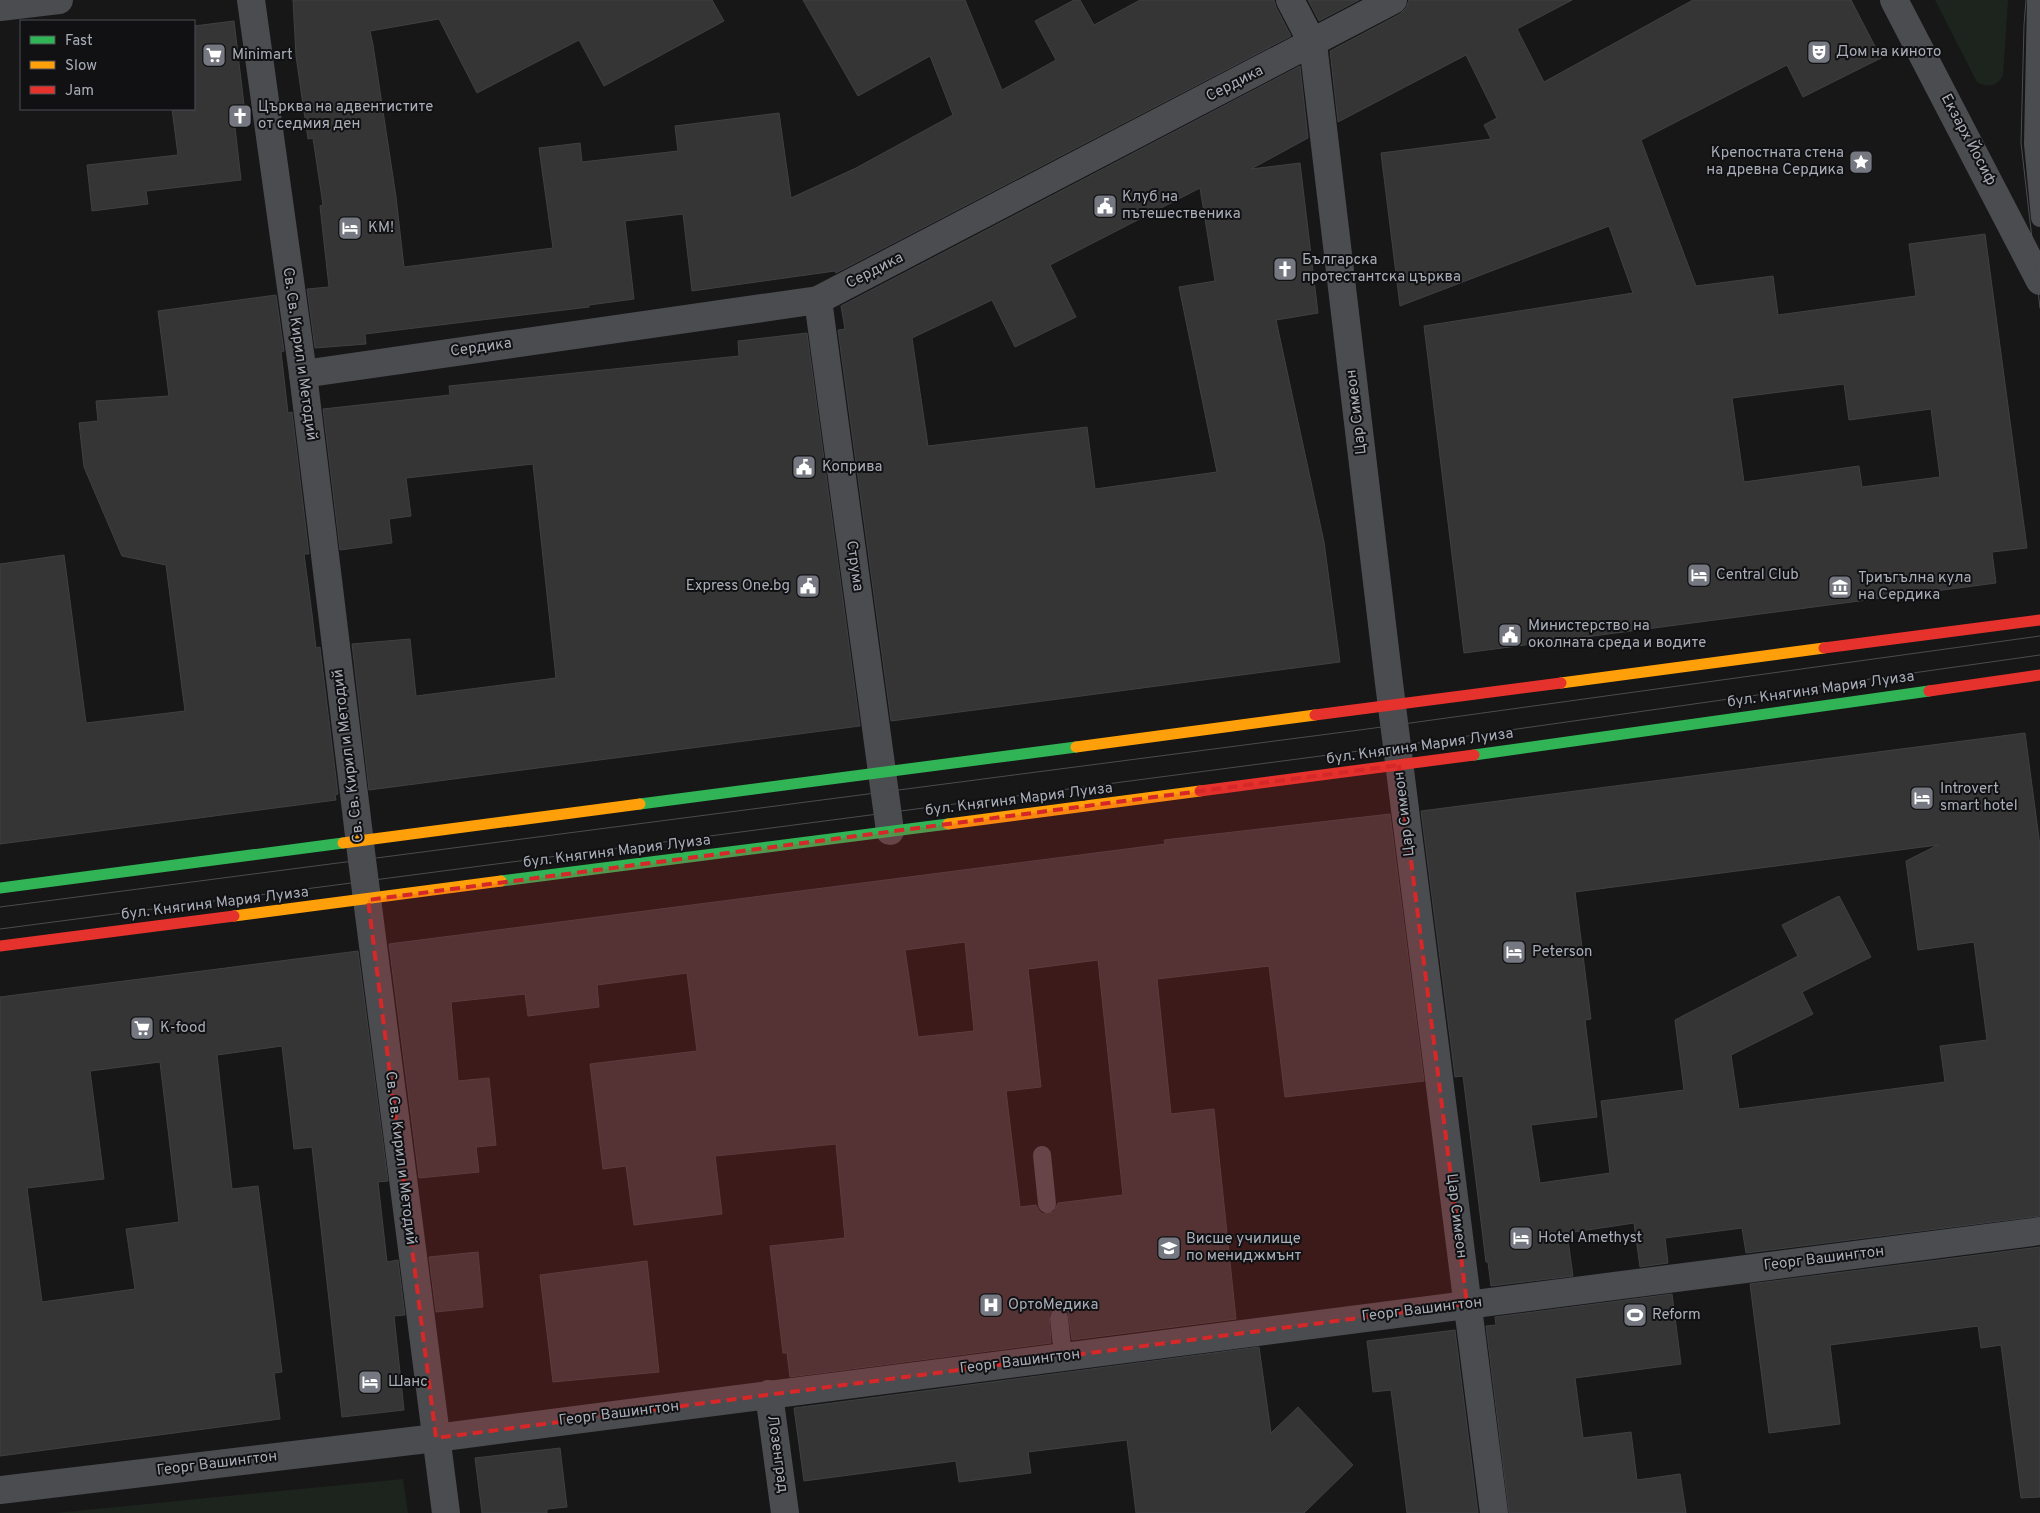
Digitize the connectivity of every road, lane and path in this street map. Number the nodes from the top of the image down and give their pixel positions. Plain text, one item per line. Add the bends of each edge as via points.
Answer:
1 (59, 0) edge
2 (251, 0) edge
3 (1290, 0) edge
4 (1394, 0) edge
5 (1894, 0) edge
6 (2036, 0) edge
7 (0, 7) edge
8 (1313, 44) junction
9 (2040, 218) edge
10 (2040, 281) edge
11 (818, 300) junction
12 (303, 374) junction
13 (2040, 620) edge
14 (2040, 674) edge
15 (1392, 706) junction
16 (1399, 765) junction
17 (882, 773) junction
18 (890, 831) junction
19 (360, 841) junction
20 (0, 888) edge
21 (368, 900) junction
22 (0, 946) edge
23 (1042, 1155) dead end
24 (1047, 1204) dead end
25 (2040, 1231) edge
26 (1467, 1304) junction
27 (1059, 1318) dead end
28 (1063, 1356) junction
29 (769, 1394) junction
30 (436, 1438) junction
31 (0, 1490) edge
32 (446, 1513) edge
33 (785, 1513) edge
34 (1494, 1513) edge

1 - 7 street
2 - 12 street, Св. Св. Кирил и Методий
3 - 8 street, Цар Симеон
4 - 8 street, Сердика
5 - 10 street, Екзарх Йосиф
6 - 9 lane via 2033,144
8 - 11 street, Сердика
8 - 15 street, Цар Симеон
11 - 12 street, Сердика
11 - 17 street, Струма
12 - 19 street, Св. Св. Кирил и Методий
13 - 15 main road
14 - 16 main road, бул. Княгиня Мария Луиза
15 - 16 street, Цар Симеон
15 - 17 main road
16 - 18 main road, бул. Княгиня Мария Луиза
16 - 26 street, Цар Симеон
17 - 18 street, Струма
17 - 19 main road
18 - 21 main road, бул. Княгиня Мария Луиза
19 - 20 main road
19 - 21 street, Св. Св. Кирил и Методий
21 - 22 main road, бул. Княгиня Мария Луиза
21 - 30 street, Св. Св. Кирил и Методий
23 - 24 lane
25 - 26 street, Георг Вашингтон
26 - 28 street, Георг Вашингтон
26 - 34 street, Цар Симеон
27 - 28 lane
28 - 29 street, Георг Вашингтон
29 - 30 street, Георг Вашингтон
29 - 33 street, Лозенград
30 - 31 street, Георг Вашингтон
30 - 32 street, Св. Св. Кирил и Методий

